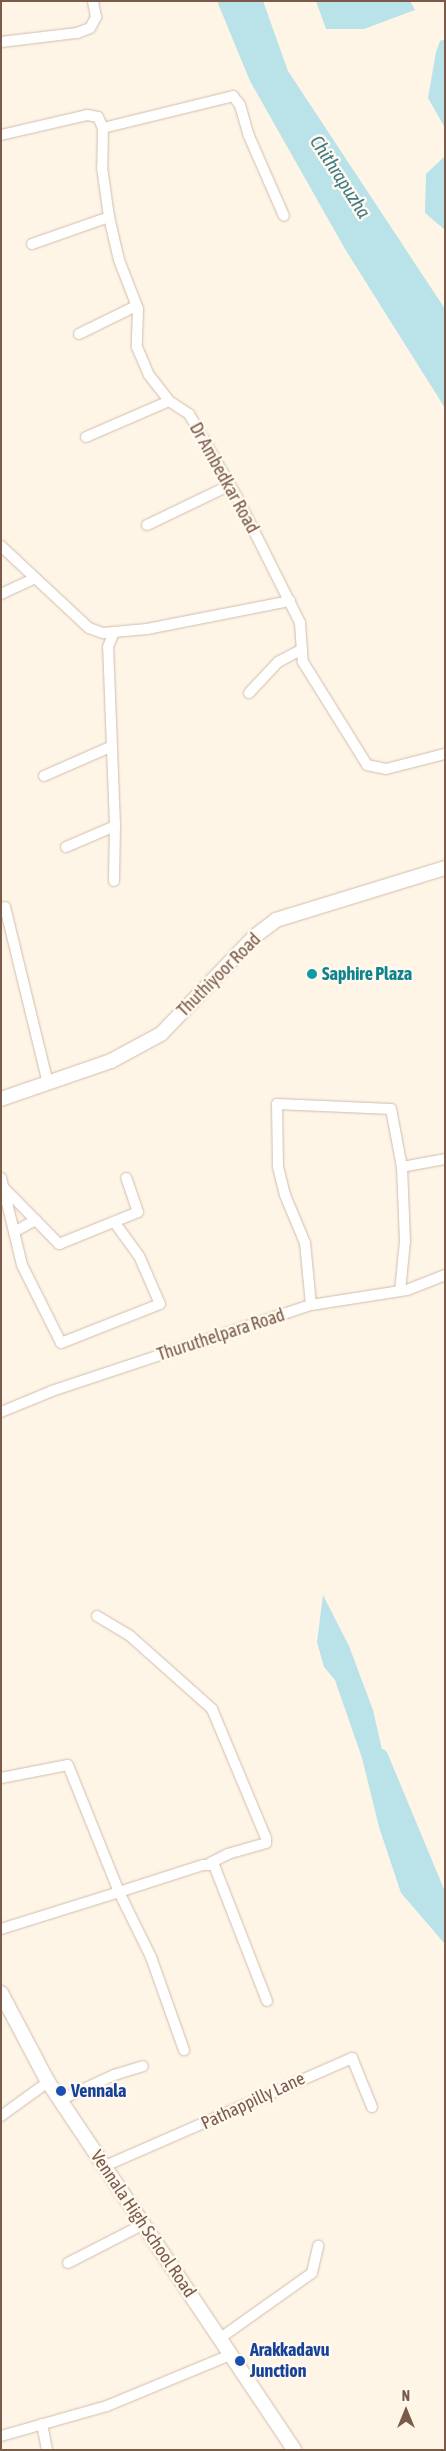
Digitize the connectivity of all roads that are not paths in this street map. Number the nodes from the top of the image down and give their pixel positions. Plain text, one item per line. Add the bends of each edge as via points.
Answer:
1 (93, 1) edge
2 (1, 42) edge
3 (103, 128) junction
4 (1, 135) edge
5 (284, 216) dead end
6 (109, 217) junction
7 (32, 244) dead end
8 (136, 306) junction
9 (79, 334) dead end
10 (169, 401) junction
11 (86, 437) dead end
12 (230, 485) junction
13 (147, 525) dead end
14 (1, 546) edge
15 (36, 578) junction
16 (1, 594) edge
17 (290, 601) junction
18 (113, 634) junction
19 (302, 649) junction
20 (249, 693) dead end
21 (110, 747) junction
22 (445, 754) edge
23 (44, 776) dead end
24 (115, 826) junction
25 (66, 847) dead end
26 (445, 868) edge
27 (114, 881) dead end
28 (5, 907) dead end
29 (48, 1083) junction
30 (1, 1099) edge
31 (445, 1159) edge
32 (402, 1167) junction
33 (126, 1178) dead end
34 (2, 1182) edge
35 (36, 1220) junction
36 (116, 1224) junction
37 (14, 1232) junction
38 (445, 1275) edge
39 (400, 1291) junction
40 (311, 1305) junction
41 (1, 1412) edge
42 (97, 1616) dead end
43 (1, 1778) edge
44 (210, 1863) junction
45 (120, 1892) junction
46 (1, 1929) edge
47 (1, 1993) edge
48 (267, 2001) dead end
49 (184, 2050) dead end
50 (143, 2066) dead end
51 (48, 2082) junction
52 (60, 2100) junction
53 (372, 2107) dead end
54 (1, 2116) edge
55 (105, 2166) junction
56 (144, 2224) junction
57 (318, 2246) dead end
58 (68, 2263) dead end
59 (219, 2338) junction
60 (230, 2355) junction
61 (42, 2424) junction
62 (1, 2436) edge
63 (47, 2450) edge
64 (294, 2450) edge

1 - 2 street via 96,17 90,28 76,33
3 - 4 street via 98,117 87,115
3 - 5 street via 233,96 240,105 249,136
3 - 6 street, Dr Ambedkar Road via 102,167
6 - 7 street
6 - 8 street, Dr Ambedkar Road via 119,260
8 - 9 street
8 - 10 street, Dr Ambedkar Road via 137,347 149,375
10 - 11 street
10 - 12 street, Dr Ambedkar Road via 189,414
12 - 13 street
12 - 17 street, Dr Ambedkar Road
14 - 15 street
15 - 16 street
15 - 18 street via 89,628
17 - 18 street
17 - 19 street, Dr Ambedkar Road via 300,623
18 - 21 street via 108,647
19 - 20 street via 278,662
19 - 22 street, Dr Ambedkar Road via 303,662 367,765 386,769
21 - 23 street
21 - 24 street
24 - 25 street
24 - 27 street
26 - 29 main road, Thuthiyoor Road via 276,920 255,936 161,1034 111,1061
28 - 29 street
29 - 30 main road, Thuthiyoor Road
31 - 32 street
32 - 39 street via 405,1241
32 - 40 street via 391,1109 278,1104 278,1166 285,1195 305,1243
33 - 36 street via 138,1212
34 - 35 street
34 - 37 street
35 - 36 street via 59,1244
35 - 37 street
36 - 37 street via 139,1256 160,1304 62,1343 32,1287
38 - 39 street, Thuruthelpara Road
39 - 40 street, Thuruthelpara Road
40 - 41 street, Thuruthelpara Road via 61,1388
42 - 44 street via 129,1636 212,1709 266,1843
43 - 45 street via 68,1765
44 - 45 street
44 - 48 street via 214,1864 220,1876
45 - 46 street
45 - 49 street via 152,1957
47 - 51 main road, Vennala High School Road
50 - 52 street via 114,2075
51 - 52 main road, Vennala High School Road
51 - 54 street
52 - 55 main road, Vennala High School Road
53 - 55 street, Pathappilly Lane via 352,2058
55 - 56 main road, Vennala High School Road
56 - 58 street
56 - 59 main road, Vennala High School Road
57 - 59 street via 312,2273
59 - 60 main road, Vennala High School Road
60 - 61 street via 107,2406
60 - 64 main road, Vennala High School Road
61 - 62 street
61 - 63 street

